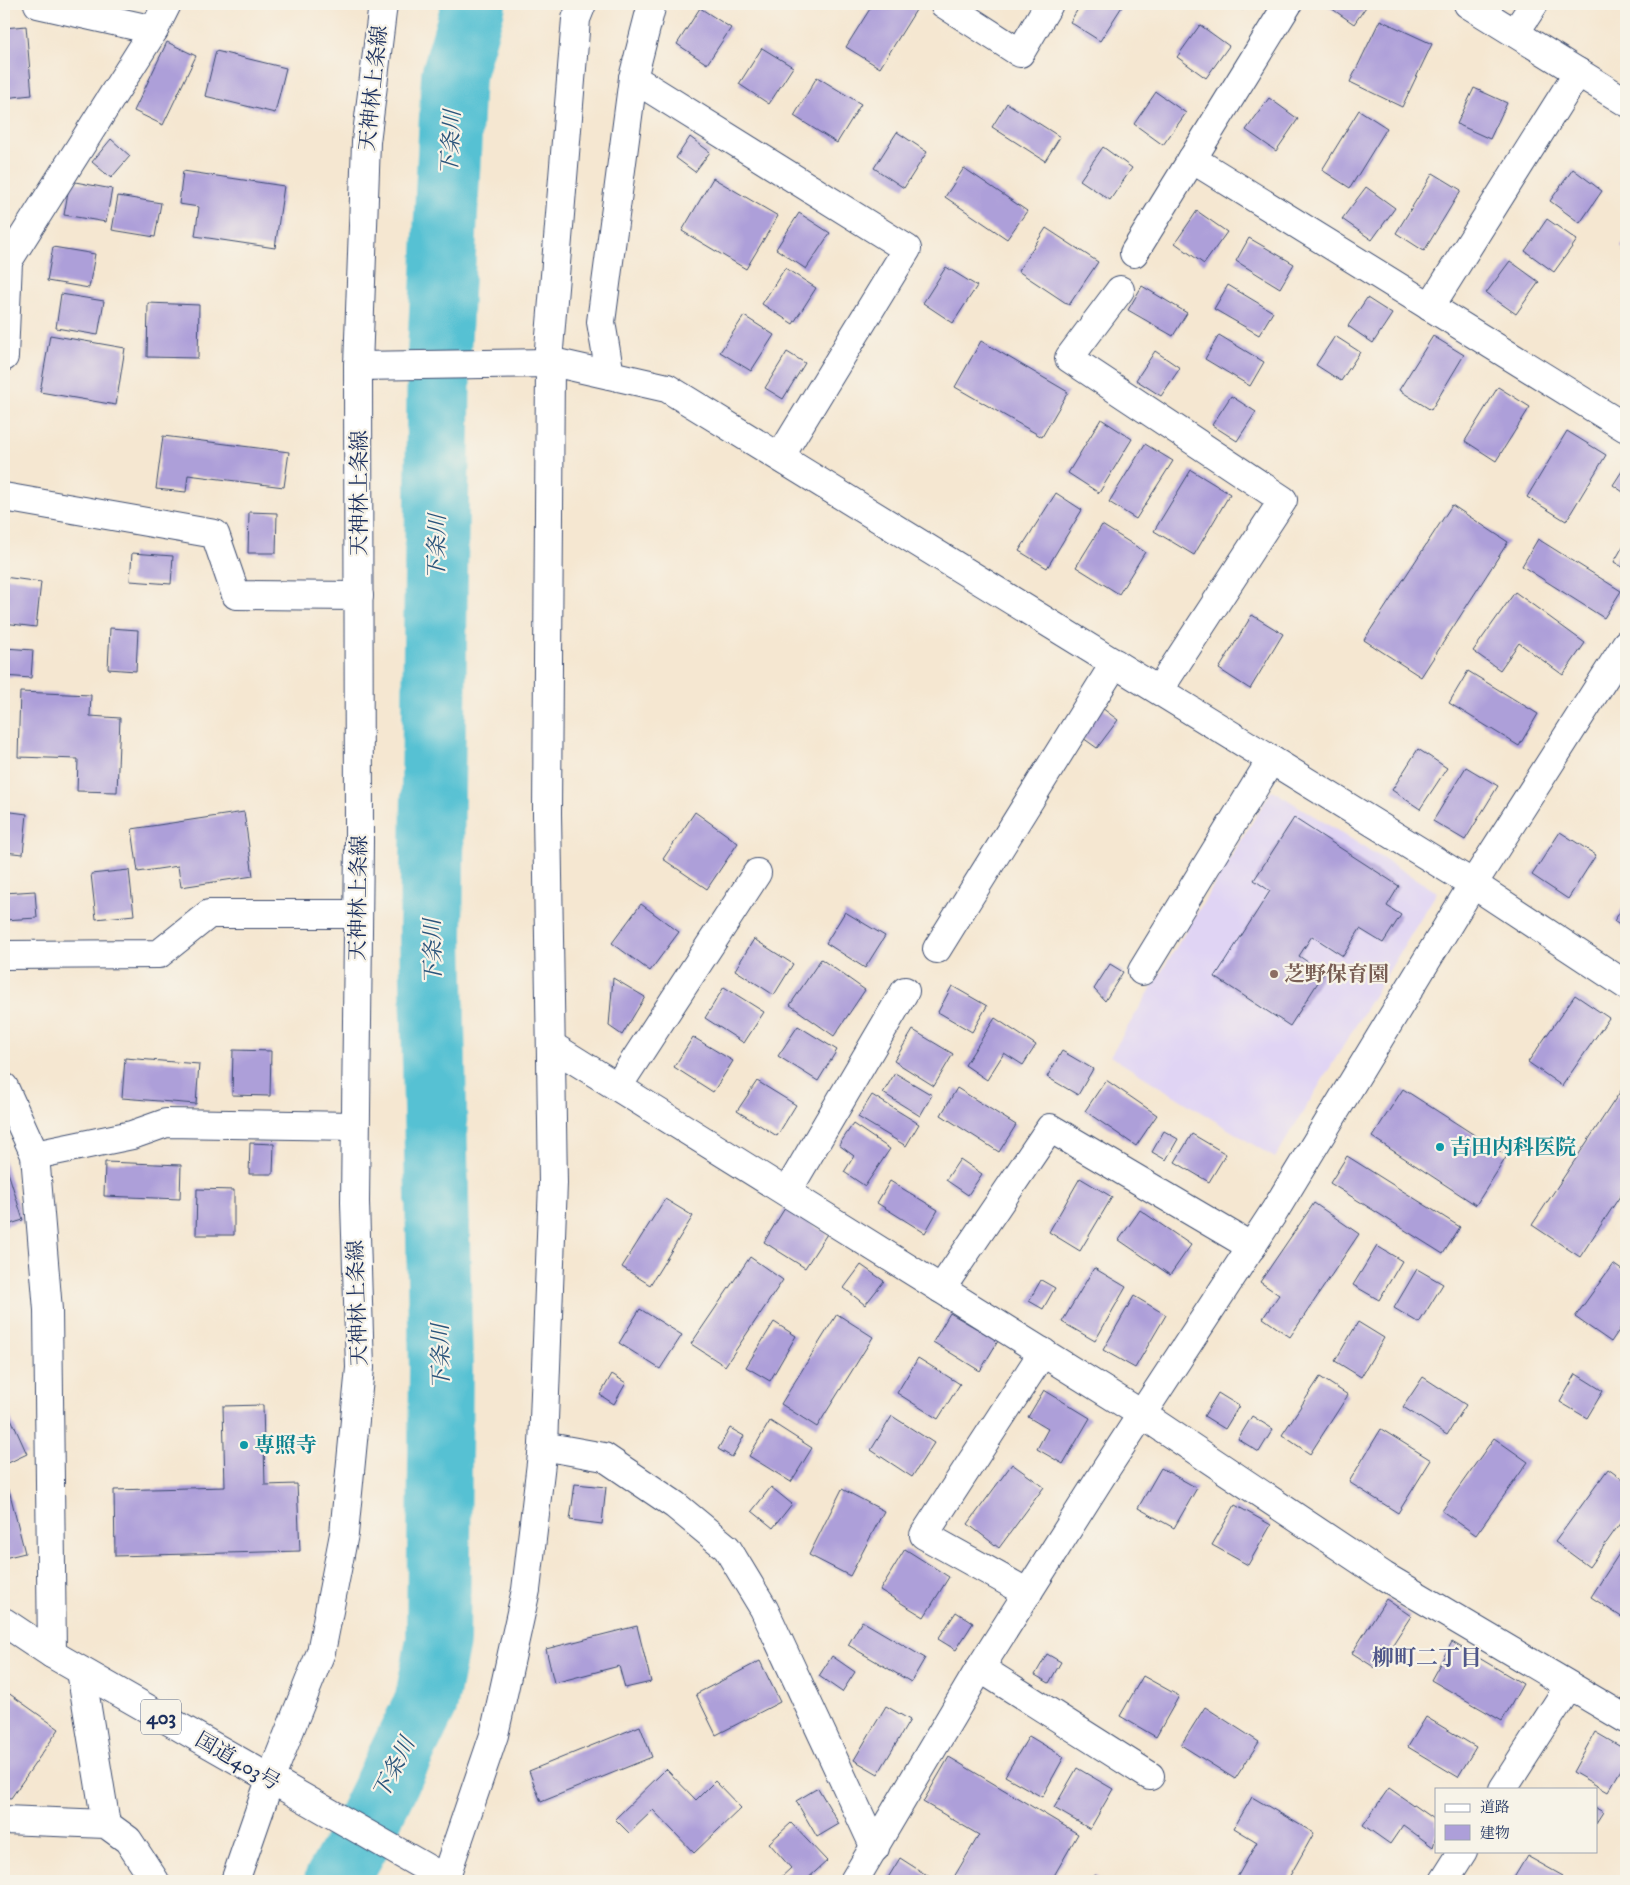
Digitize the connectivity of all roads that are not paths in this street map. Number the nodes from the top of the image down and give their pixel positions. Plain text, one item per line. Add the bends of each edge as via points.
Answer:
1 (38, 4) edge
2 (167, 4) edge
3 (383, 4) edge
4 (582, 4) edge
5 (652, 4) edge
6 (944, 4) edge
7 (1049, 4) edge
8 (1288, 4) edge
9 (1468, 4) edge
10 (1534, 4) edge
11 (154, 30) junction
12 (1515, 33) junction
13 (1578, 72) junction
14 (633, 78) junction
15 (1626, 102) edge
16 (1192, 159) junction
17 (6, 253) edge
18 (1134, 253) dead end
19 (1120, 290) dead end
20 (1430, 307) junction
21 (4, 356) edge
22 (545, 362) junction
23 (358, 366) junction
24 (610, 375) junction
25 (1626, 428) edge
26 (780, 457) junction
27 (4, 497) edge
28 (360, 596) junction
29 (1626, 644) edge
30 (1115, 663) junction
31 (1159, 690) junction
32 (1272, 760) junction
33 (757, 873) dead end
34 (1473, 884) junction
35 (358, 914) junction
36 (937, 949) dead end
37 (4, 955) edge
38 (1142, 971) dead end
39 (1626, 985) edge
40 (905, 991) dead end
41 (552, 1046) junction
42 (618, 1086) junction
43 (4, 1087) edge
44 (11, 1120) edge
45 (356, 1126) junction
46 (35, 1155) junction
47 (787, 1192) junction
48 (1252, 1246) junction
49 (941, 1288) junction
50 (1043, 1352) junction
51 (1143, 1415) junction
52 (543, 1446) junction
53 (1028, 1593) junction
54 (4, 1622) edge
55 (52, 1654) junction
56 (980, 1668) junction
57 (81, 1671) junction
58 (1569, 1686) junction
59 (1626, 1719) edge
60 (1150, 1776) dead end
61 (270, 1780) junction
62 (1504, 1788) edge
63 (4, 1820) edge
64 (106, 1824) junction
65 (875, 1848) junction
66 (1462, 1852) edge
67 (447, 1880) edge
68 (156, 1881) edge
69 (235, 1881) edge
70 (854, 1881) edge
71 (1444, 1881) edge

1 - 11 main road
2 - 11 main road
3 - 23 main road, 天神林上条線 via 366,142
4 - 22 main road via 576,19
5 - 14 main road
6 - 7 main road via 1020,53
8 - 16 main road
9 - 12 main road
10 - 12 main road
11 - 17 main road
12 - 13 main road
13 - 15 main road
13 - 20 main road
14 - 24 main road via 600,322
14 - 26 main road via 907,249
16 - 18 main road
16 - 20 main road
17 - 21 main road
19 - 31 main road via 1070,358 1283,500
20 - 25 main road
22 - 23 main road
22 - 24 main road
22 - 41 main road
23 - 28 main road, 天神林上条線
24 - 26 main road via 667,388
26 - 30 main road
27 - 28 main road via 215,534 236,595
28 - 35 main road, 天神林上条線
29 - 34 main road
30 - 31 main road
30 - 36 main road
31 - 32 main road
32 - 34 main road
32 - 38 main road
33 - 42 main road
34 - 39 main road
34 - 48 main road
35 - 37 main road via 209,914 159,954
35 - 45 main road, 天神林上条線
40 - 47 main road
41 - 42 main road
41 - 52 main road via 552,1183
42 - 47 main road
43 - 44 main road
44 - 46 main road
45 - 46 main road via 166,1123 132,1135
45 - 61 main road, 天神林上条線 via 360,1368 344,1534 321,1652
46 - 55 main road via 48,1310
47 - 49 main road
48 - 49 main road via 1050,1128
48 - 51 main road
49 - 50 main road
50 - 51 main road
50 - 53 main road via 924,1535
51 - 53 main road
51 - 58 main road via 1384,1576
52 - 65 main road via 604,1457 675,1505 727,1548 764,1609
52 - 67 main road via 526,1590 494,1734
53 - 56 main road
54 - 55 main road, 国道403号 / 403
55 - 57 main road, 国道403号 / 403
56 - 60 main road
56 - 65 main road
57 - 61 main road, 国道403号 / 403
57 - 64 main road
58 - 59 main road
58 - 62 main road
61 - 67 main road, 国道403号 / 403
61 - 69 main road, 天神林上条線
63 - 64 main road
64 - 68 main road via 128,1840
65 - 70 main road
66 - 71 main road

